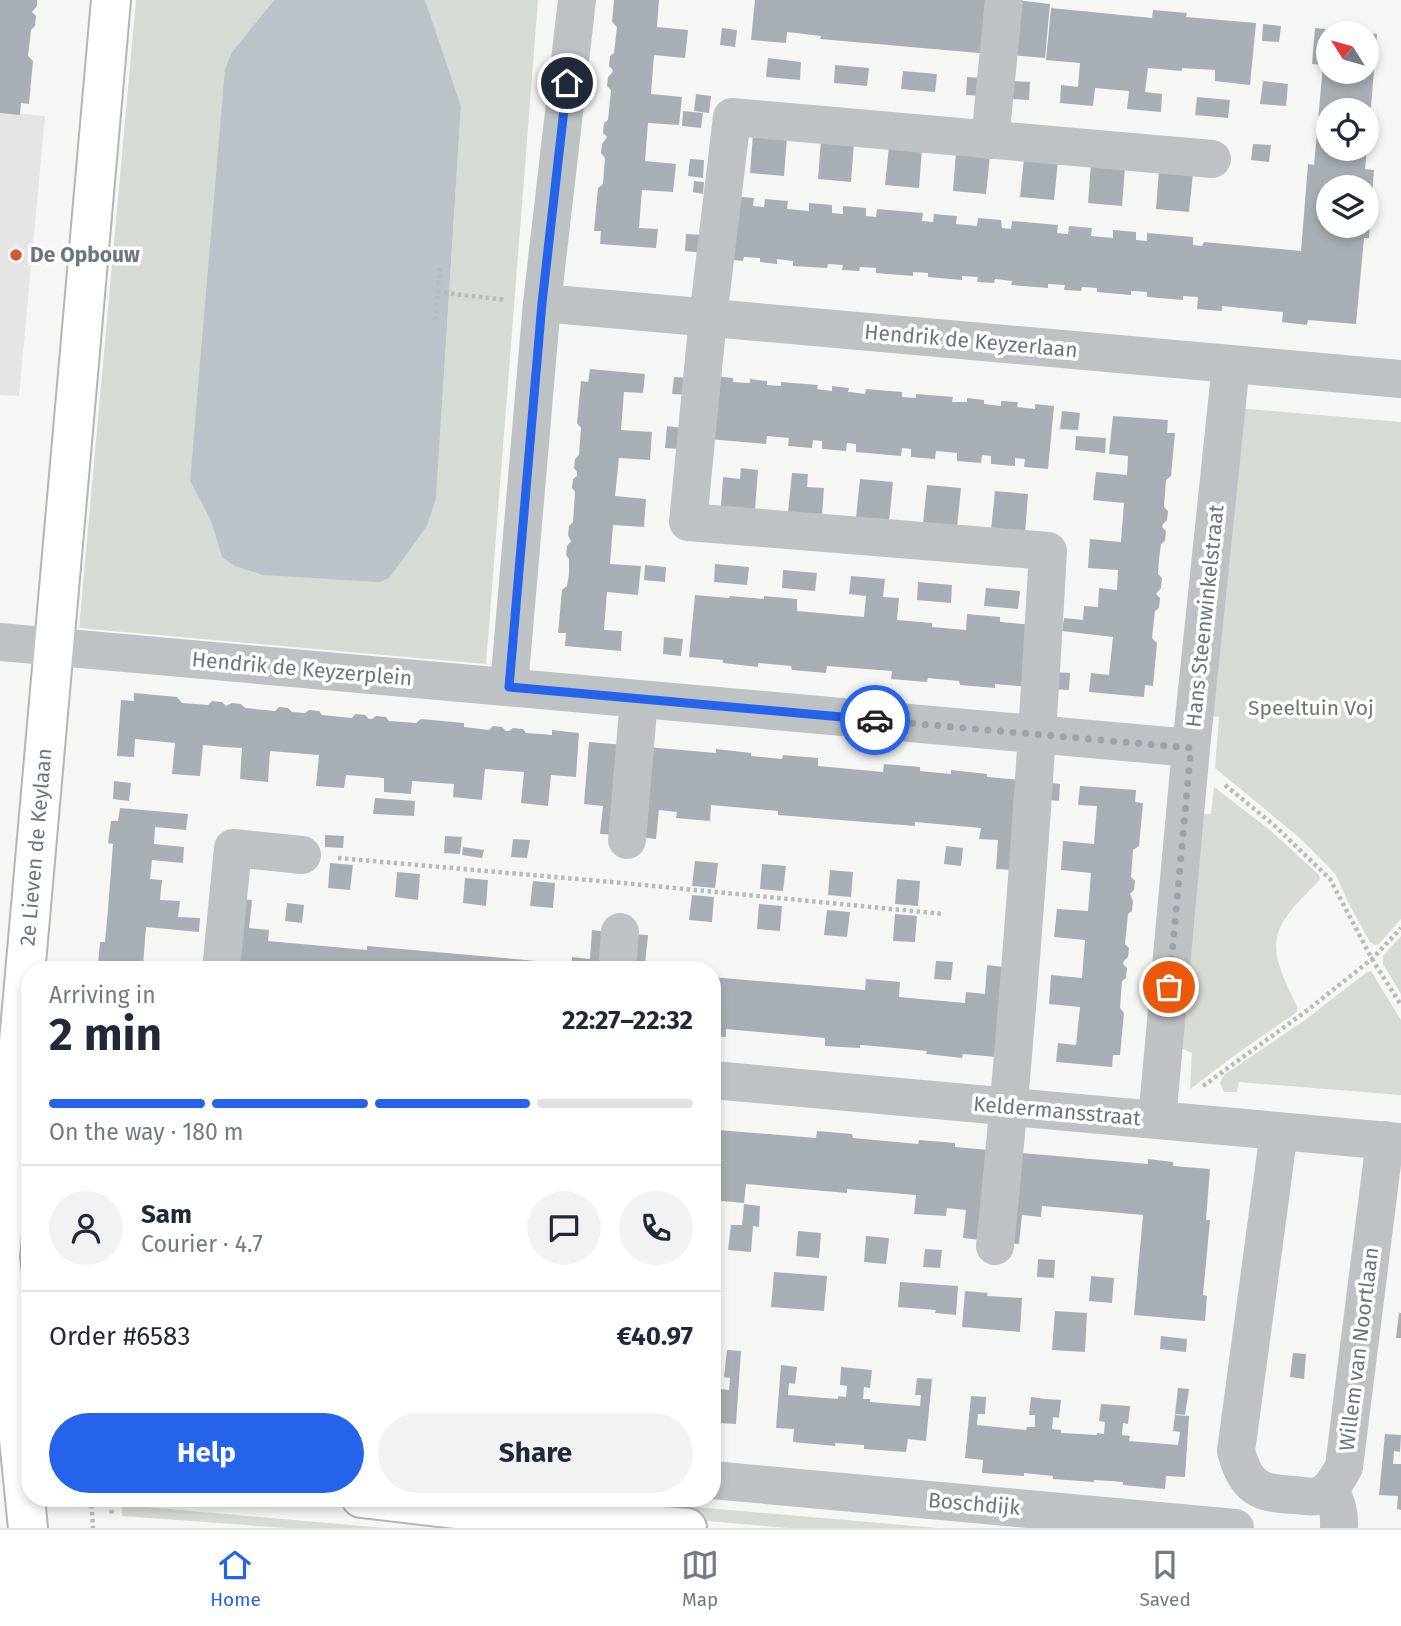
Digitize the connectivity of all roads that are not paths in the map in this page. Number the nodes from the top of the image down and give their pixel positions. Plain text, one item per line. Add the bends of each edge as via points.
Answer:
1 (111, 0) edge
2 (577, 0) edge
3 (1004, 0) edge
4 (990, 140) junction
5 (1212, 159) dead end
6 (542, 303) junction
7 (708, 318) junction
8 (1231, 364) junction
9 (1401, 379) edge
10 (0, 642) edge
11 (54, 647) junction
12 (509, 687) junction
13 (639, 699) junction
14 (1038, 734) junction
15 (1191, 748) junction
16 (627, 839) dead end
17 (302, 855) road end
18 (620, 932) dead end
19 (23, 961) edge
20 (222, 961) edge
21 (618, 961) edge
22 (21, 978) edge
23 (17, 1018) edge
24 (721, 1081) edge
25 (1009, 1107) junction
26 (1157, 1120) junction
27 (1279, 1131) junction
28 (1393, 1141) edge
29 (995, 1246) dead end
30 (0, 1257) edge
31 (17, 1462) edge
32 (1240, 1469) junction
33 (721, 1481) edge
34 (21, 1486) edge
35 (1329, 1489) junction
36 (24, 1507) edge
37 (500, 1507) edge
38 (1227, 1527) edge
39 (28, 1528) edge
40 (687, 1528) edge
41 (1339, 1528) edge

1 - 11 main road
2 - 6 street
3 - 4 street
4 - 5 street
4 - 7 street via 732,117
6 - 7 street, Hendrik de Keyzerlaan
6 - 12 street
7 - 8 street, Hendrik de Keyzerlaan
7 - 14 street via 688,522 1048,551
8 - 9 street, Hendrik de Keyzerlaan
8 - 15 street, Hans Steenwinkelstraat
10 - 11 street, Hendrik de Keyzerplein
11 - 12 street, Hendrik de Keyzerplein
11 - 19 main road, 2e Lieven de Keylaan
12 - 13 street, Hendrik de Keyzerplein
13 - 14 street, Hendrik de Keyzerplein
13 - 16 street
14 - 15 street, Hendrik de Keyzerplein
14 - 25 street
15 - 26 street, Hans Steenwinkelstraat
17 - 20 street via 233,848
18 - 21 street
22 - 23 main road, 2e Lieven de Keylaan
23 - 30 main road, 2e Lieven de Keylaan
24 - 25 street, Keldermansstraat
25 - 26 street, Keldermansstraat
25 - 29 street
26 - 27 street, Keldermansstraat
27 - 28 street, Keldermansstraat
27 - 32 street via 1236,1451
28 - 35 street, Willem van Noortlaan via 1344,1467
30 - 31 main road, 2e Lieven de Keylaan via 14,1381
31 - 34 main road, 2e Lieven de Keylaan
32 - 35 street via 1260,1490 1318,1496
32 - 38 street via 1220,1503
33 - 38 street, Boschdijk
35 - 41 street via 1336,1500
36 - 39 main road, 2e Lieven de Keylaan
37 - 40 main road

